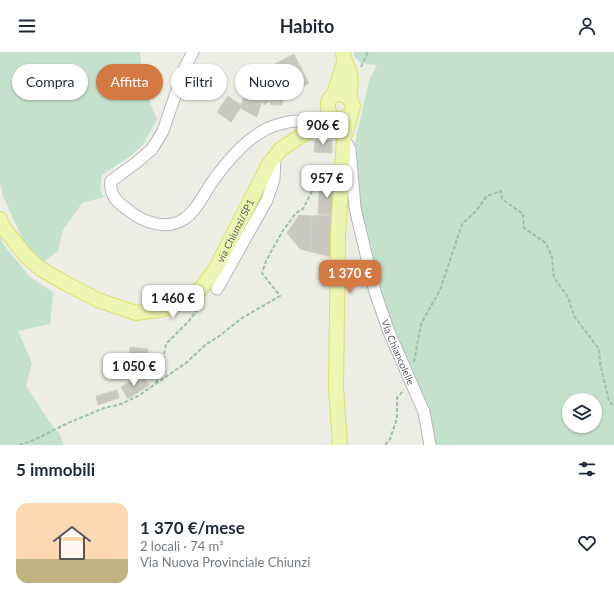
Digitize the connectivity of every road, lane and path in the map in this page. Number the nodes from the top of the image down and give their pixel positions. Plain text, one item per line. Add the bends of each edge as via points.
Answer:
1 (193, 52) edge
2 (344, 57) edge
3 (332, 98) junction
4 (349, 98) junction
5 (340, 117) junction
6 (310, 125) junction
7 (300, 137) junction
8 (344, 141) junction
9 (275, 157) junction
10 (342, 175) junction
11 (0, 219) edge
12 (217, 289) joint
13 (414, 364) dead end
14 (155, 384) junction
15 (412, 386) junction
16 (614, 406) edge
17 (20, 445) edge
18 (340, 445) edge
19 (385, 445) edge
20 (430, 445) edge

1 - 6 street via 163,131 152,149 111,181 110,189 117,202 137,217 158,225 174,224 185,219 249,140 271,127 300,120
2 - 3 main road
2 - 4 main road via 350,74
3 - 4 main road via 342,94
3 - 5 main road via 328,111
3 - 6 main road
4 - 5 main road via 353,106
5 - 7 main road
5 - 8 main road
6 - 7 main road
7 - 9 main road, via Chiunzi/SP1
8 - 10 main road
8 - 15 street, Via Chiancolelle via 350,149 355,208 375,292
9 - 11 main road, via Chiunzi/SP1 via 268,164 215,270 198,292 185,301 164,309 136,313 98,300 65,283 41,269 26,256 3,227
9 - 12 street via 274,179 267,200
10 - 14 path via 315,185 302,209 296,212 282,232 266,261 262,274 280,296 242,318 205,345 186,363
10 - 18 main road via 337,242 336,388
12 - 14 path via 166,344
13 - 16 path via 421,324 440,290 462,224 487,196 501,191 502,199 523,214 524,228 546,243 552,257 554,278 568,297 574,316 599,349 609,401
14 - 17 path via 138,396
15 - 19 path via 398,395 397,418 390,439
15 - 20 street, Via Chiancolelle via 424,412

